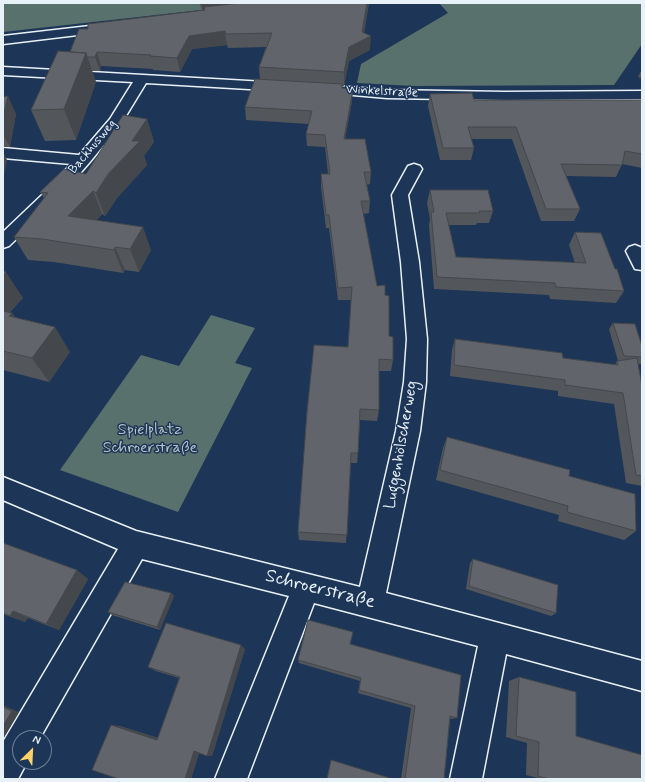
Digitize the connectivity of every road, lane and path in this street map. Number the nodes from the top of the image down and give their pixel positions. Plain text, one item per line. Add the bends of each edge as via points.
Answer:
1 (115, 27) edge
2 (3, 40) edge
3 (3, 71) edge
4 (142, 79) junction
5 (293, 88) edge
6 (308, 88) edge
7 (642, 95) edge
8 (3, 153) edge
9 (83, 160) junction
10 (414, 169) dead end
11 (3, 242) edge
12 (3, 488) edge
13 (136, 544) junction
14 (306, 587) junction
15 (370, 603) junction
16 (495, 636) junction
17 (642, 676) edge
18 (28, 730) edge
19 (12, 757) edge
20 (3, 773) edge
21 (231, 779) edge
22 (466, 779) edge

1 - 2 street
3 - 4 street
4 - 5 street
4 - 9 street, Backhusweg via 116,120
6 - 7 street, Winkelstraße via 395,94
8 - 9 street
9 - 11 street, Backhusweg via 49,198
10 - 15 street, Luggenhölscherweg via 400,195 410,262 417,339 415,382 408,430
12 - 13 street, Schroerstraße
13 - 14 street, Schroerstraße
13 - 18 street
14 - 15 street, Schroerstraße
14 - 21 street
15 - 16 street, Schroerstraße
16 - 17 street, Schroerstraße
16 - 22 street
19 - 20 street

